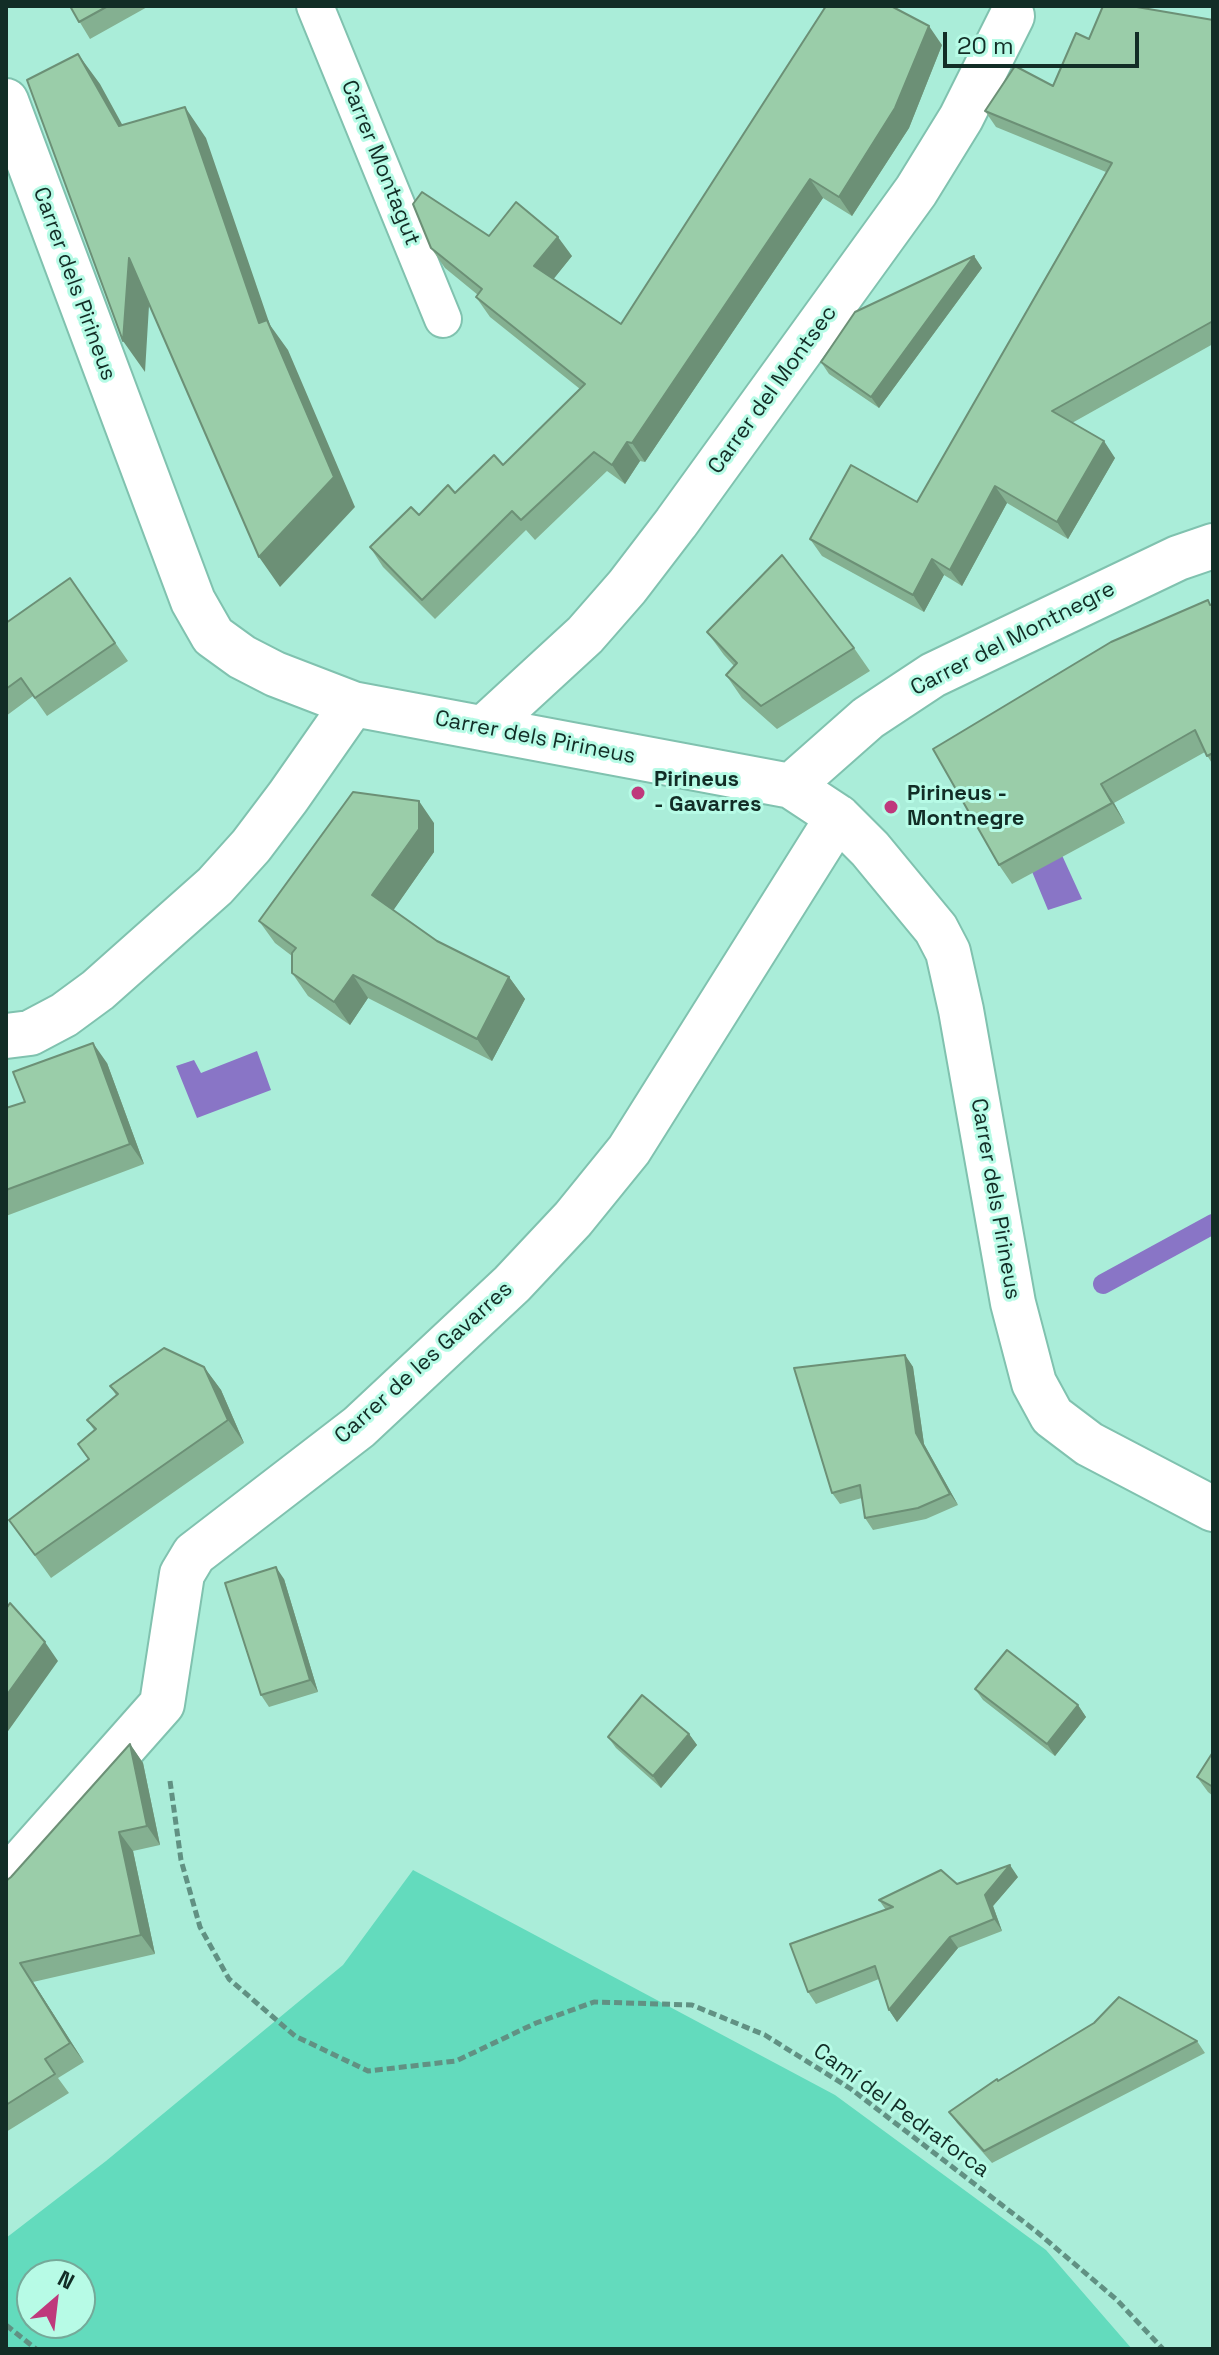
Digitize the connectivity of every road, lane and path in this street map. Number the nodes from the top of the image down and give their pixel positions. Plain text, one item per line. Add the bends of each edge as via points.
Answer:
1 (315, 6) edge
2 (1012, 16) dead end
3 (6, 101) edge
4 (443, 319) dead end
5 (1213, 546) edge
6 (353, 704) junction
7 (485, 727) junction
8 (791, 786) junction
9 (838, 817) junction
10 (6, 1036) edge
11 (1213, 1509) edge
12 (162, 1704) junction
13 (6, 1880) edge
14 (6, 2325) edge
15 (36, 2349) edge
16 (1163, 2349) edge

1 - 4 lane, Carrer Montagut
2 - 7 street, Carrer del Montsec via 961,118 916,191 676,523 585,635
3 - 6 street, Carrer dels Pirineus via 193,601 213,636 275,674
5 - 8 street, Carrer del Montnegre via 933,675 868,718
6 - 7 street, Carrer dels Pirineus
6 - 10 street via 251,846 215,886 64,1015 30,1033
7 - 8 street, Carrer dels Pirineus
8 - 9 street, Carrer dels Pirineus
9 - 11 street, Carrer dels Pirineus via 936,929 948,952 1013,1303 1034,1383 1052,1416 1089,1444
9 - 12 street, Carrer de les Gavarres via 629,1150 573,1219 512,1284 359,1427 187,1563
12 - 13 street
12 - 16 path, Camí del Pedraforca via 181,1860 200,1927 229,1979 295,2036 368,2071 456,2061 594,2002 692,2005 765,2035 851,2089 1037,2232 1117,2300
14 - 15 path

